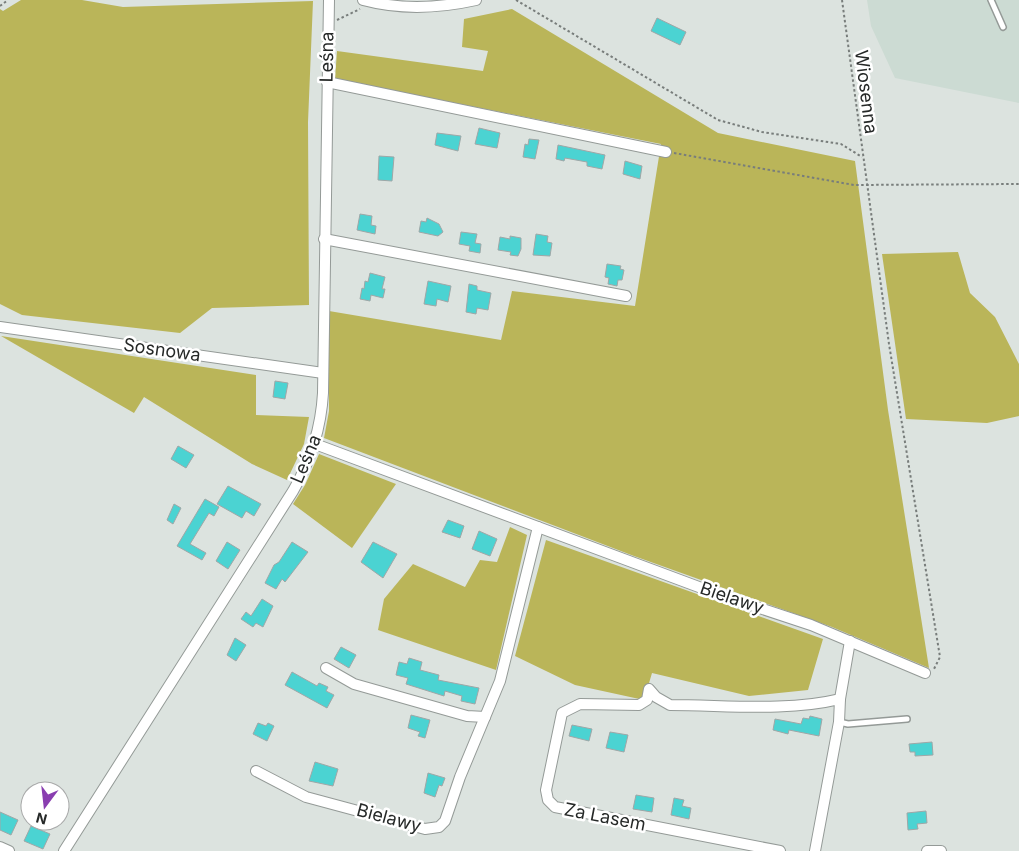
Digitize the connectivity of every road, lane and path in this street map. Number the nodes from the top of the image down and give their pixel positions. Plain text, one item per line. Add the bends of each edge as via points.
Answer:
1 (8, 0) edge
2 (329, 0) edge
3 (363, 0) edge
4 (476, 0) edge
5 (516, 0) edge
6 (842, 0) edge
7 (991, 0) edge
8 (376, 3) junction
9 (0, 6) edge
10 (328, 26) junction
11 (1002, 27) dead end
12 (327, 82) junction
13 (666, 152) joint
14 (862, 157) junction
15 (1019, 184) edge
16 (868, 186) junction
17 (324, 239) junction
18 (626, 296) dead end
19 (0, 327) edge
20 (323, 373) junction
21 (315, 444) junction
22 (538, 526) junction
23 (850, 641) junction
24 (326, 668) dead end
25 (925, 673) joint
26 (840, 699) junction
27 (485, 717) junction
28 (907, 719) dead end
29 (839, 722) junction
30 (256, 771) dead end
31 (0, 847) edge
32 (941, 850) edge
33 (9, 851) edge
34 (64, 851) edge
35 (780, 851) edge
36 (815, 851) edge
37 (927, 851) edge

1 - 9 path
2 - 10 street, Leśna
3 - 8 street
4 - 8 street via 431,6
5 - 14 path via 718,120 747,130 841,144
6 - 14 path, Wiosenna
7 - 11 lane
8 - 10 path via 347,14
10 - 12 street, Leśna
12 - 13 street
12 - 17 street, Leśna
13 - 16 path
14 - 16 path, Wiosenna
15 - 16 path
16 - 25 path, Wiosenna via 889,344 940,657 932,672
17 - 18 street
17 - 20 street, Leśna
19 - 20 street, Sosnowa
20 - 21 street, Leśna via 320,422
21 - 22 street, Bielawy
21 - 34 street, Leśna via 293,491
22 - 23 street, Bielawy
22 - 27 street, Bielawy via 500,681
23 - 25 street, Bielawy
23 - 26 street
24 - 27 street via 354,684 466,716
26 - 29 street
26 - 35 street, Za Lasem via 820,704 782,706 670,705 649,689 647,700 639,704 580,704 562,713 558,722 546,790 548,800 555,807
27 - 30 street, Bielawy via 460,777 449,814 442,825 434,829 306,797
28 - 29 lane
29 - 36 street
31 - 33 street
32 - 37 street

